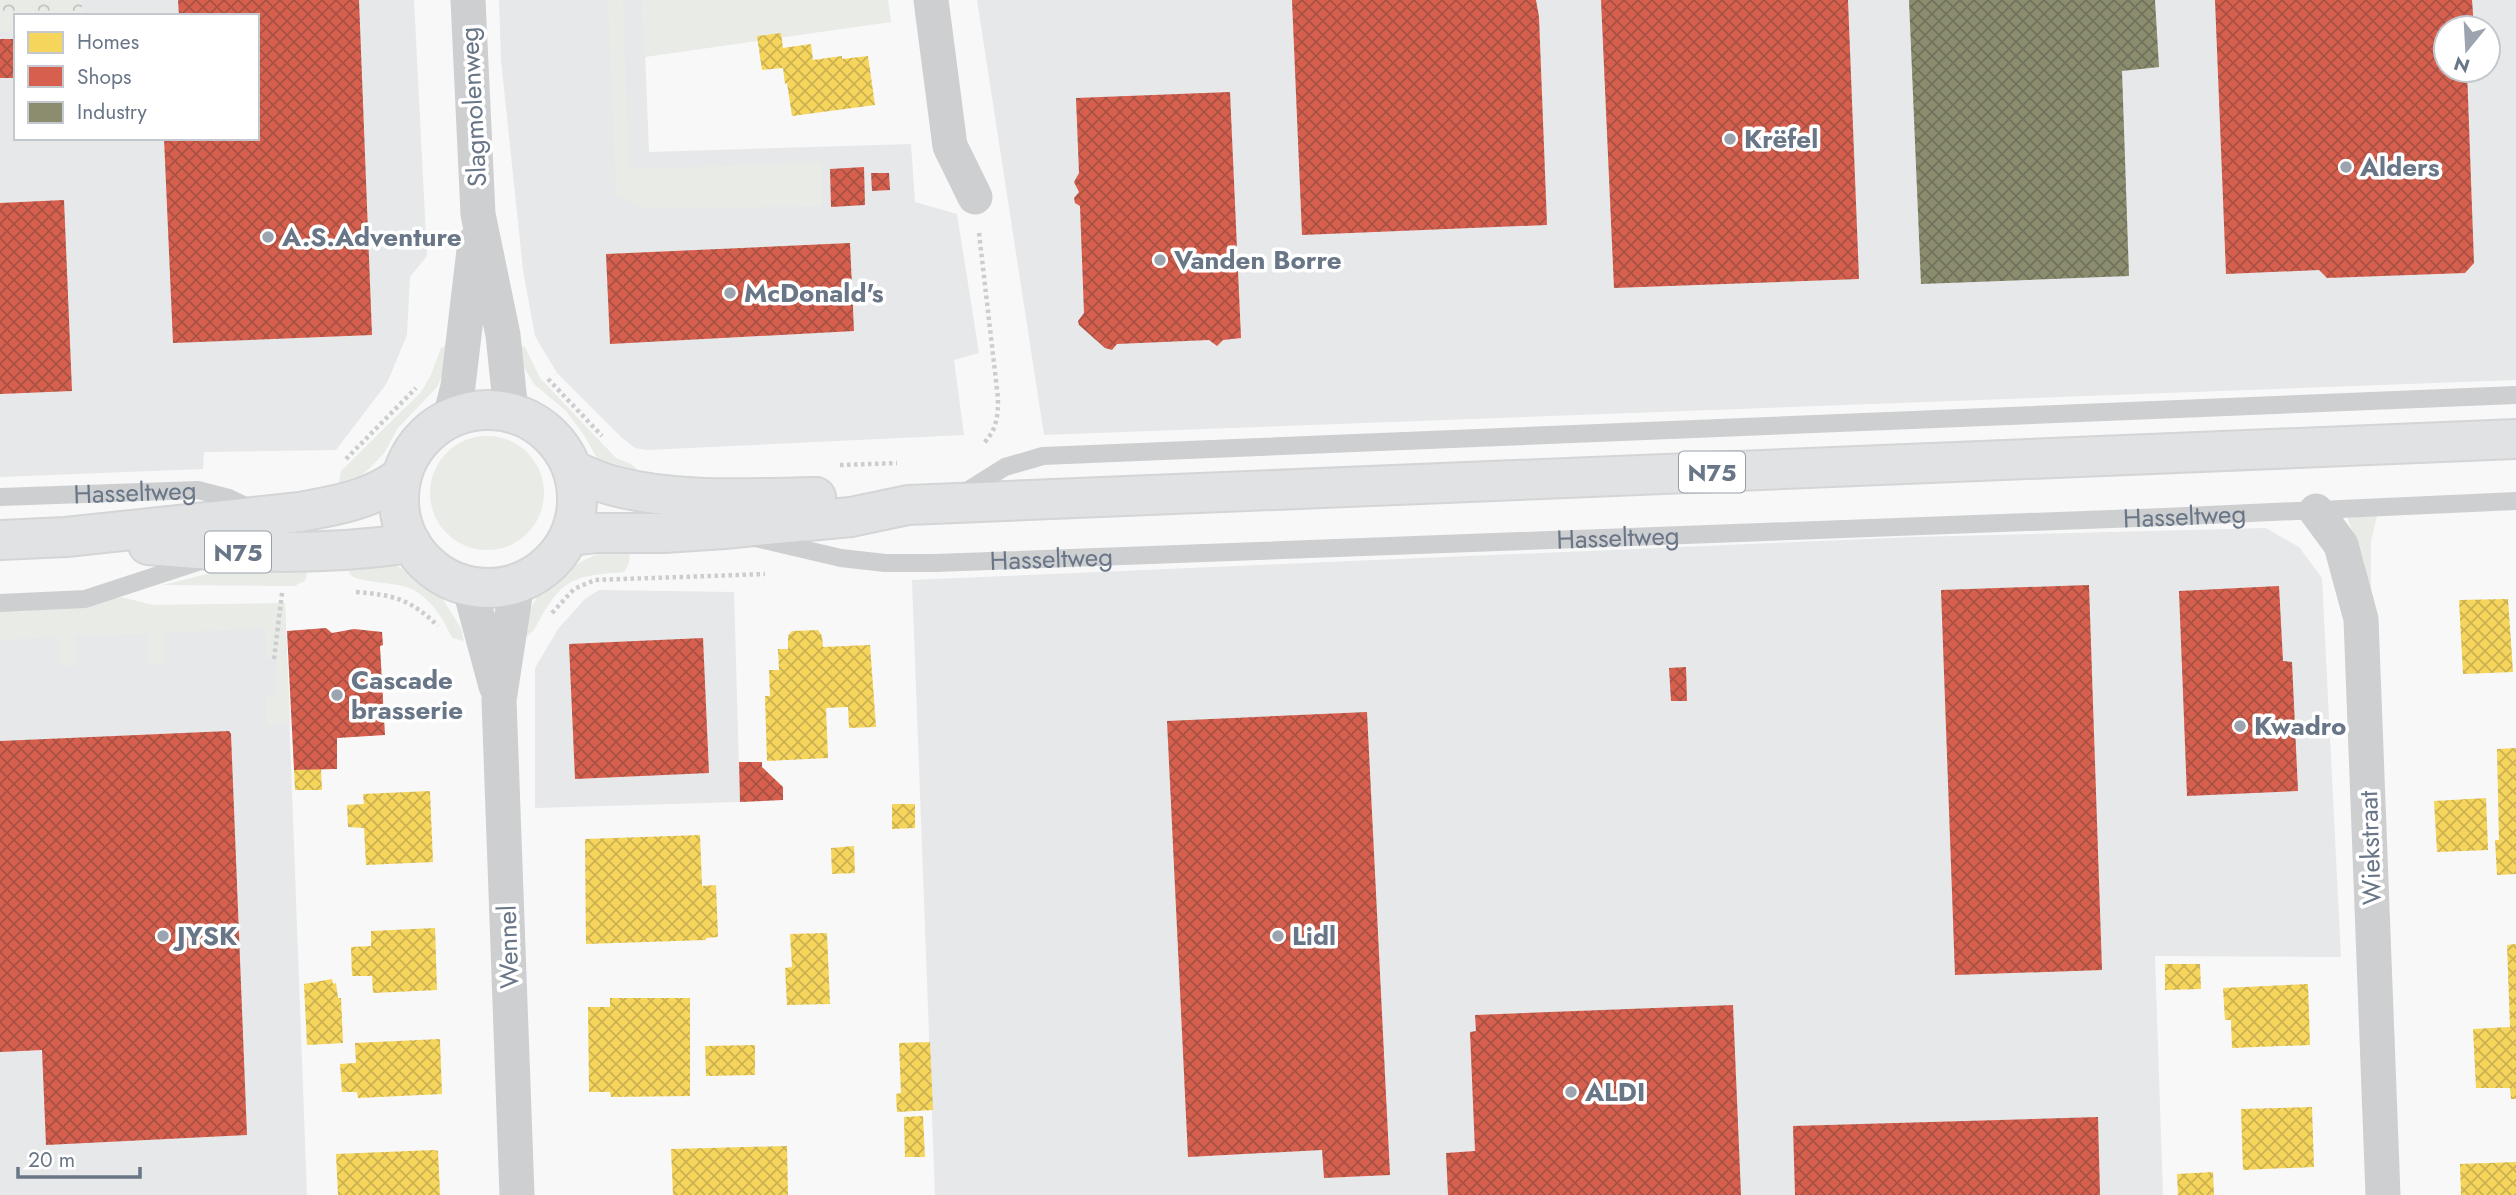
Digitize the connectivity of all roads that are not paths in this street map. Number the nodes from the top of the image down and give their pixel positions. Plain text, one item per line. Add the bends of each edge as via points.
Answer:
1 (468, 0) edge
2 (931, 0) edge
3 (975, 197) road end
4 (478, 214) junction
5 (2516, 395) edge
6 (511, 412) junction
7 (450, 418) junction
8 (2516, 439) edge
9 (574, 471) junction
10 (402, 476) junction
11 (0, 497) edge
12 (2516, 502) edge
13 (947, 504) junction
14 (908, 505) junction
15 (2316, 511) junction
16 (265, 515) junction
17 (724, 530) junction
18 (570, 536) junction
19 (66, 537) junction
20 (0, 540) edge
21 (411, 543) junction
22 (232, 552) junction
23 (517, 583) junction
24 (469, 586) junction
25 (0, 603) edge
26 (499, 700) junction
27 (517, 1195) edge
28 (2383, 1195) edge

1 - 4 street, Slagmolenweg
2 - 3 street via 950,146
4 - 6 street, Slagmolenweg via 503,335
4 - 7 street, Slagmolenweg via 458,386
5 - 13 lane via 1043,456 1005,467
6 - 7 main road via 480,410
6 - 9 main road via 538,425 560,445
7 - 10 main road via 420,442
8 - 13 main road, Hasseltweg / N75
9 - 14 main road, Hasseltweg / N75 via 613,486 667,496 851,496
9 - 18 main road via 577,515
10 - 16 main road, Hasseltweg / N75 via 372,495
10 - 21 main road via 399,499
11 - 16 lane, Hasseltweg via 198,490
12 - 15 lane, Hasseltweg
13 - 14 main road, Hasseltweg / N75
14 - 17 main road, Hasseltweg / N75 via 851,517
15 - 17 lane, Hasseltweg via 922,563 841,558
15 - 28 street, Wiekstraat via 2341,545 2361,620
16 - 19 main road, Hasseltweg / N75
17 - 18 main road, Hasseltweg / N75
18 - 23 main road via 539,572
19 - 20 main road, Hasseltweg / N75
19 - 22 main road, Hasseltweg / N75
21 - 22 main road, Hasseltweg / N75
21 - 24 main road via 446,577
22 - 25 lane, Hasseltweg via 85,599
23 - 24 main road via 494,589
23 - 26 street, Wennel
24 - 26 street, Wennel
26 - 27 street, Wennel

